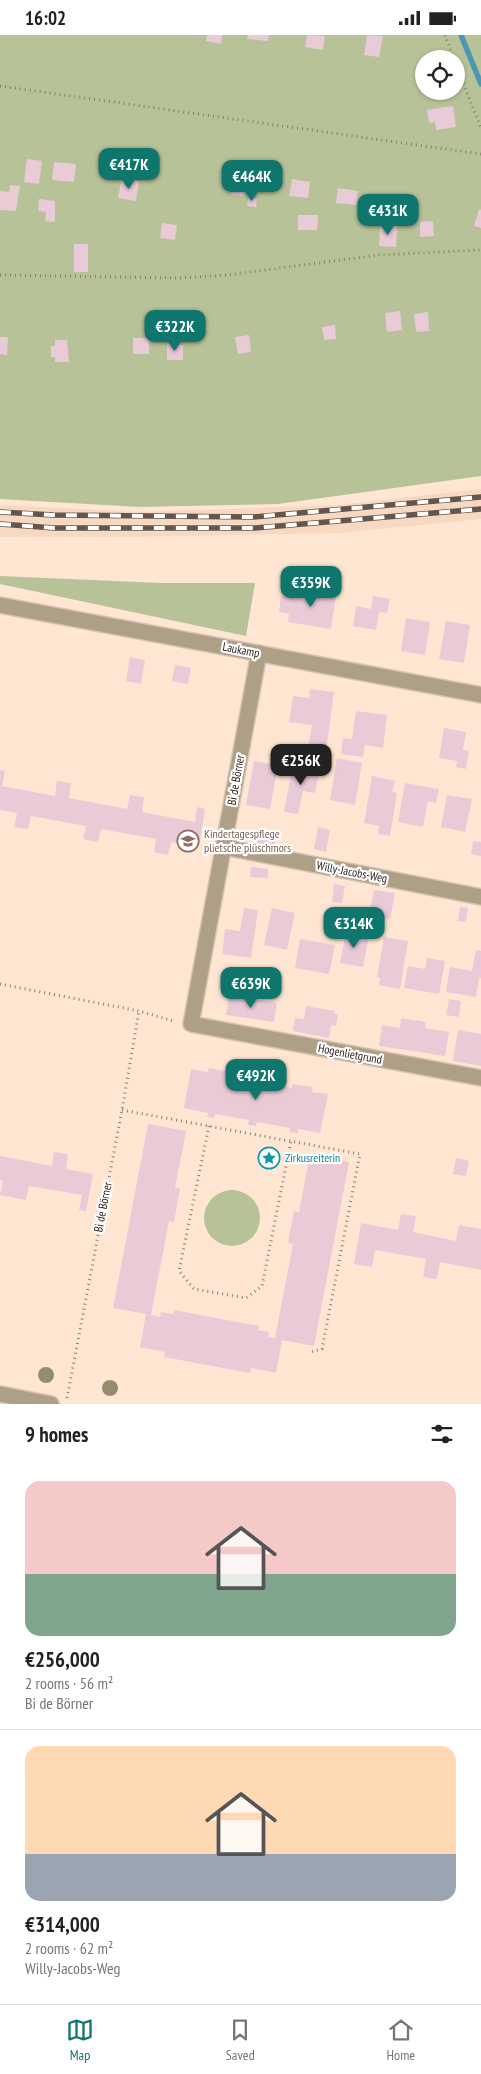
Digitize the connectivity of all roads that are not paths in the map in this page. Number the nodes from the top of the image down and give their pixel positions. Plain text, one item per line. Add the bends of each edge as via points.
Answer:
1 (0, 605) edge
2 (258, 653) junction
3 (481, 695) edge
4 (224, 847) junction
5 (481, 897) edge
6 (191, 1024) joint
7 (481, 1078) edge
8 (0, 1394) edge
9 (51, 1404) edge

1 - 2 street, Laukamp
2 - 3 street, Laukamp
2 - 4 street, Bi de Börner
4 - 5 street, Willy-Jacobs-Weg
4 - 6 street, Bi de Börner
6 - 7 street, Hogenlietgrund
8 - 9 street

